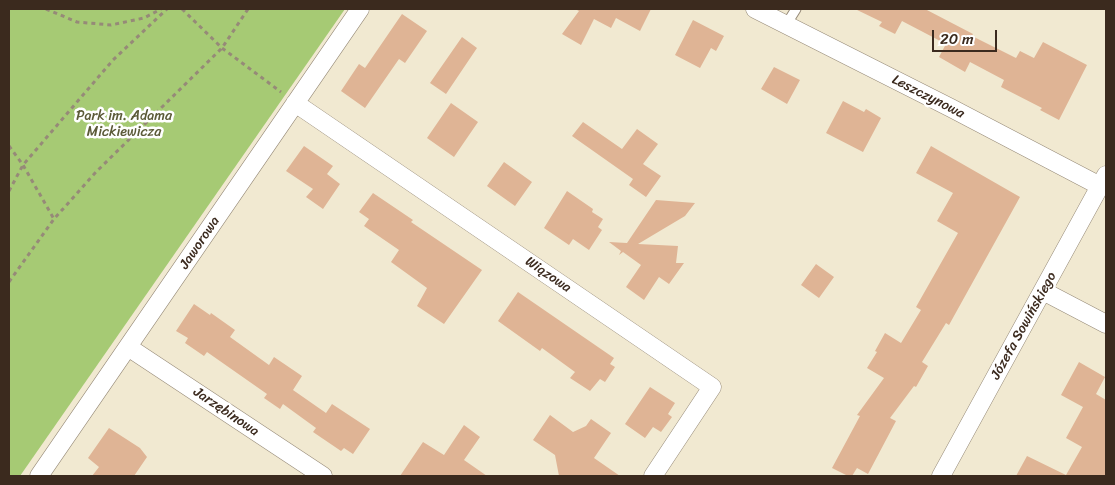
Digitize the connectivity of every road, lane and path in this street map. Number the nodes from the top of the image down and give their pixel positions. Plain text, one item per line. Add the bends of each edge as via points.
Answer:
1 (46, 9) edge
2 (161, 9) edge
3 (166, 9) edge
4 (182, 9) edge
5 (248, 9) edge
6 (360, 9) edge
7 (754, 9) edge
8 (796, 9) edge
9 (786, 25) junction
10 (222, 48) junction
11 (295, 103) junction
12 (9, 146) edge
13 (23, 165) junction
14 (1103, 181) edge
15 (9, 191) edge
16 (54, 219) junction
17 (9, 282) edge
18 (1042, 291) junction
19 (1106, 324) edge
20 (128, 347) junction
21 (38, 476) edge
22 (323, 476) edge
23 (653, 476) edge
24 (940, 476) edge

1 - 2 path via 77,22 111,25 144,18
3 - 13 path via 113,60
4 - 10 path
5 - 10 path
6 - 11 street, Jaworowa
7 - 9 street, Leszczynowa
8 - 9 lane
9 - 14 street, Leszczynowa
10 - 11 path
10 - 16 path via 96,172
11 - 20 street, Jaworowa
11 - 23 street, Wiązowa via 712,387
12 - 13 path
13 - 15 path
13 - 16 path
14 - 18 street, Józefa Sowińskiego
16 - 17 path
18 - 19 street
18 - 24 street, Józefa Sowińskiego
20 - 21 street, Jaworowa
20 - 22 street, Jarzębinowa

